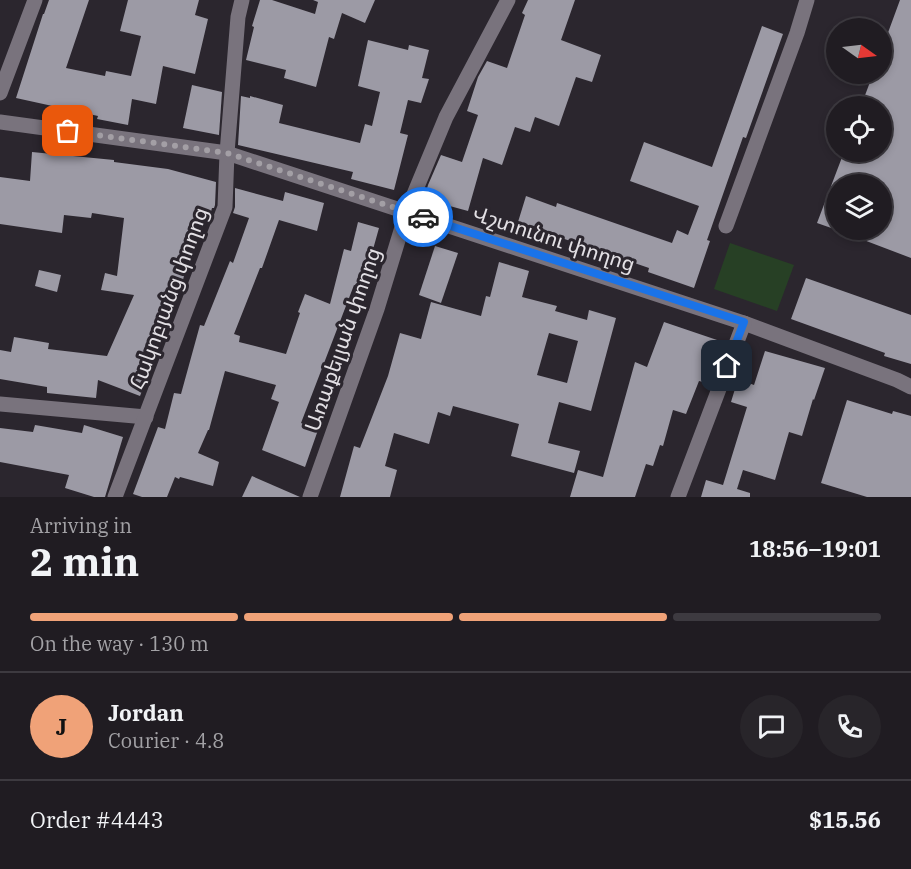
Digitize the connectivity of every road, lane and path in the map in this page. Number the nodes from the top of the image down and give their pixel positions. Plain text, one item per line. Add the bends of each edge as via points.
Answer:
1 (35, 0) edge
2 (242, 0) edge
3 (508, 0) edge
4 (807, 0) edge
5 (0, 93) edge
6 (0, 122) edge
7 (227, 153) junction
8 (406, 211) junction
9 (726, 226) dead end
10 (744, 322) junction
11 (911, 387) edge
12 (0, 404) edge
13 (146, 417) junction
14 (115, 497) edge
15 (309, 497) edge
16 (678, 497) edge

1 - 5 street
2 - 7 street, Հակոբյանց փողոց
3 - 8 street, Առաքելյան փողոց via 446,117
4 - 9 street
6 - 7 street, Վշտունու փողոց
7 - 8 street, Վշտունու փողոց
7 - 13 street, Հակոբյանց փողոց via 225,207
8 - 10 street, Վշտունու փողոց
8 - 15 street, Առաքելյան փողոց via 378,309
10 - 11 street, Վշտունու փողոց
10 - 16 street
12 - 13 street
13 - 14 street, Հակոբյանց փողոց

